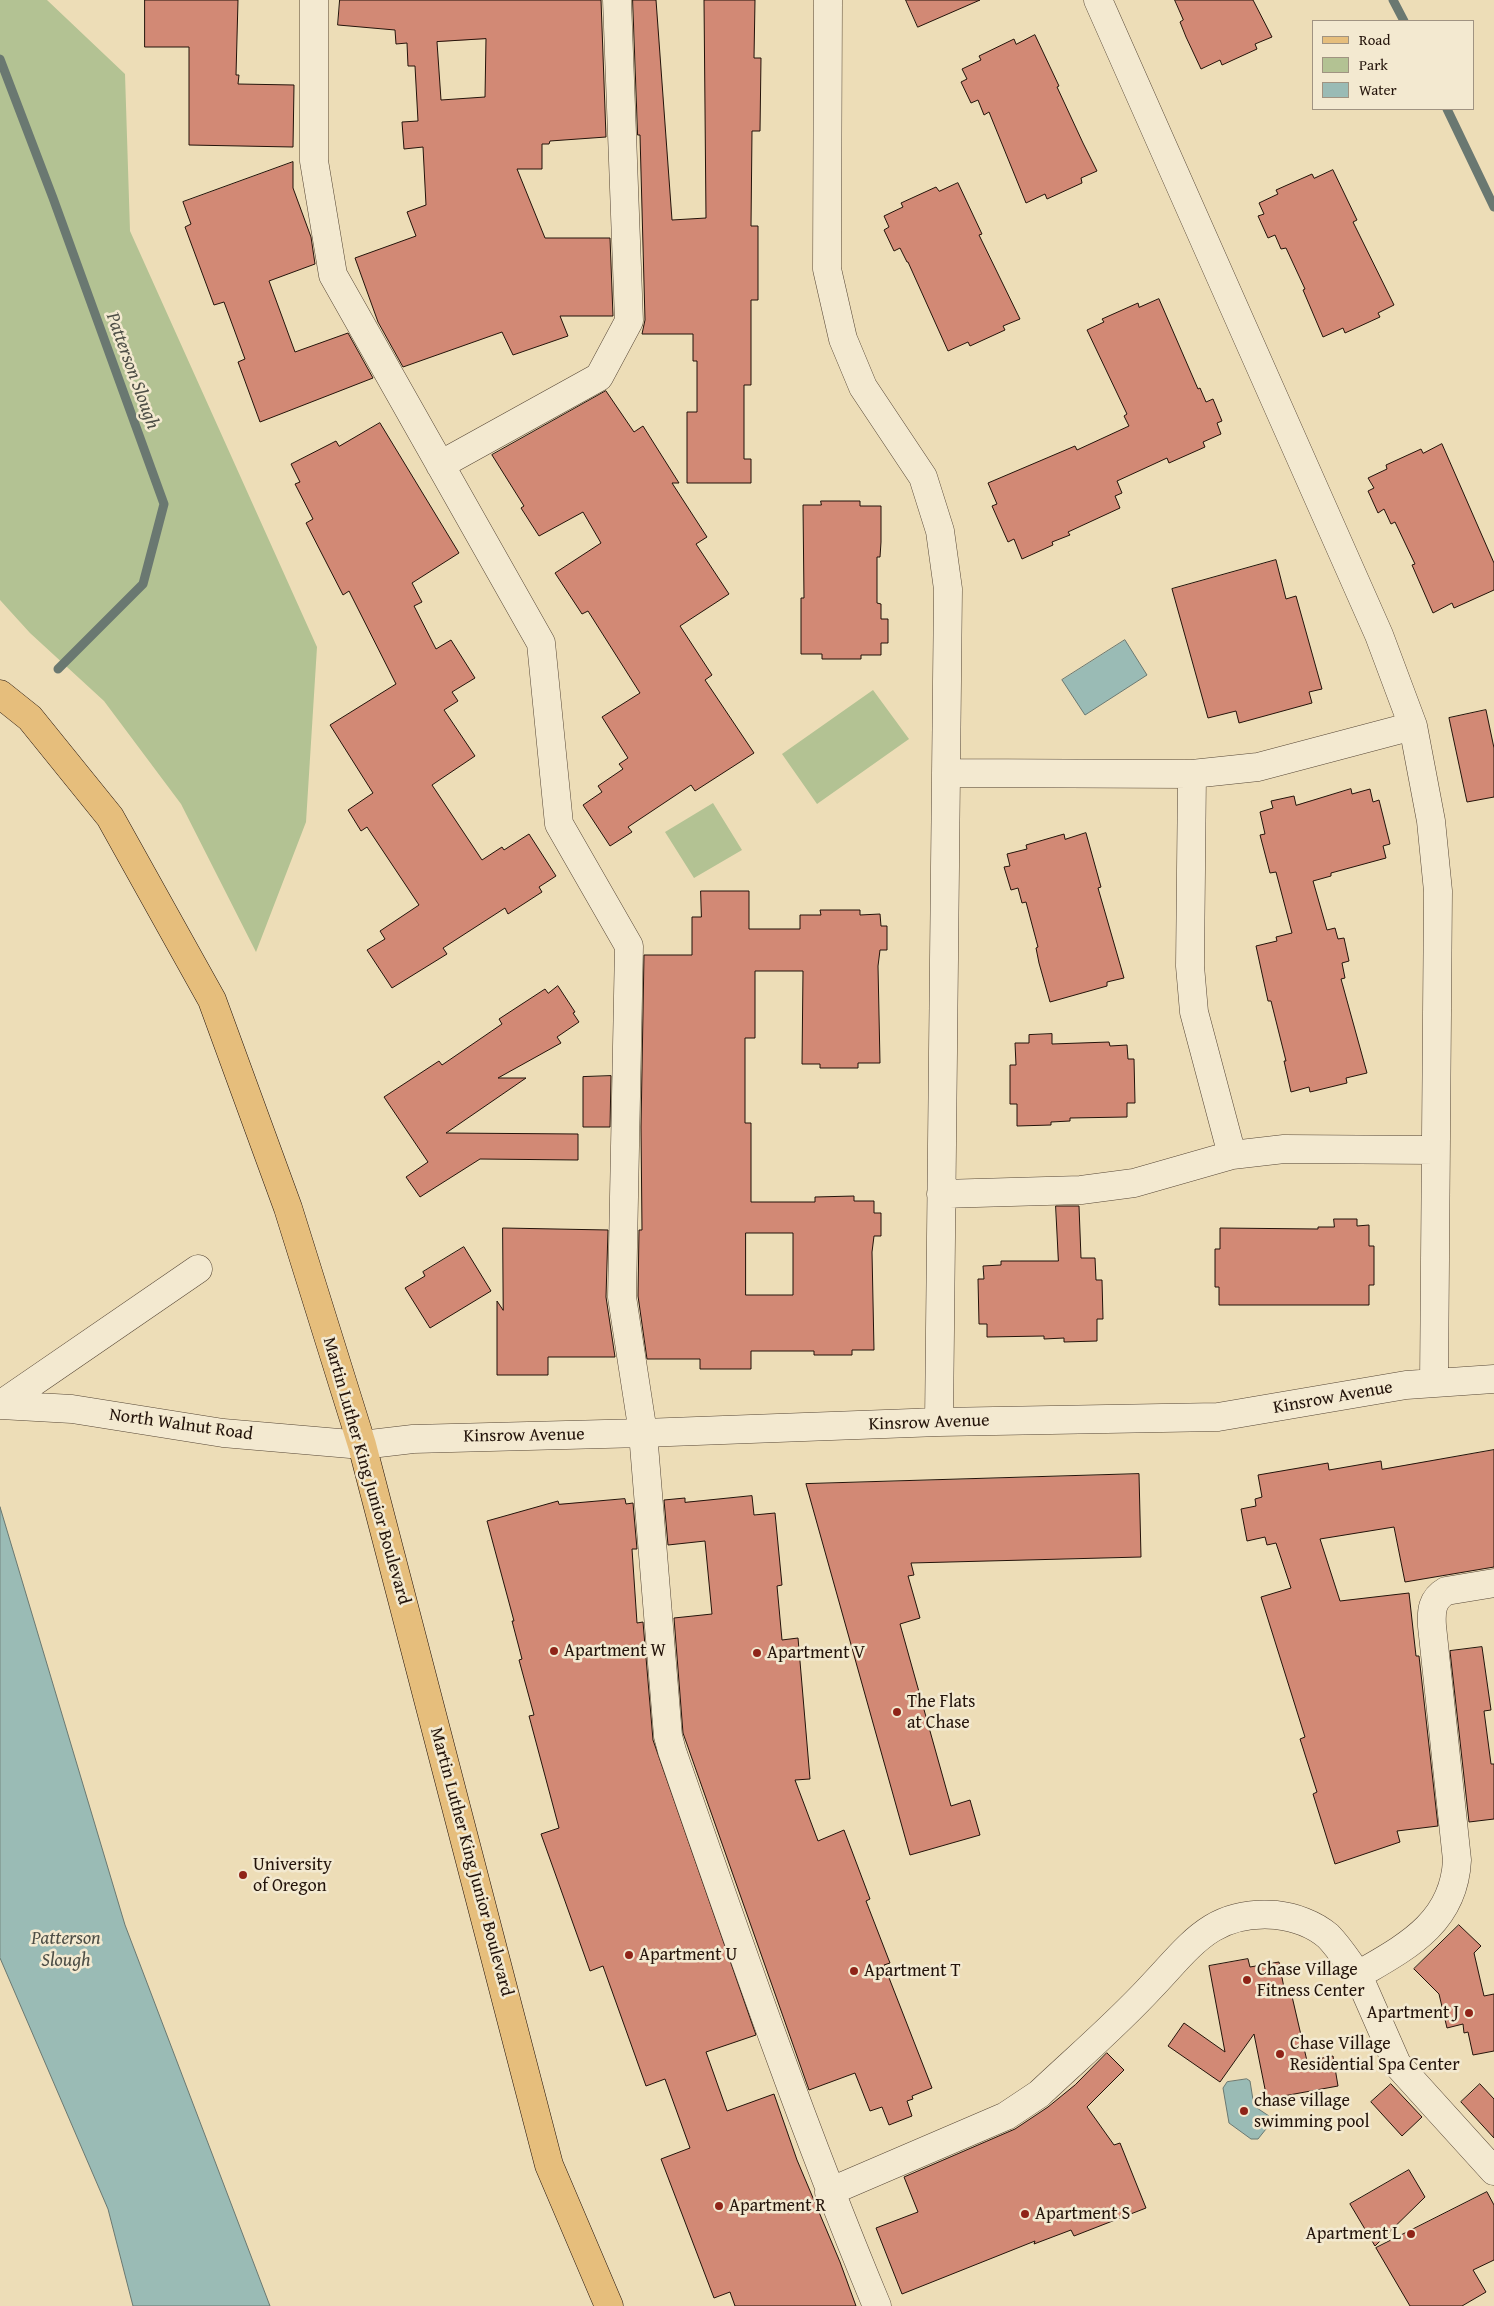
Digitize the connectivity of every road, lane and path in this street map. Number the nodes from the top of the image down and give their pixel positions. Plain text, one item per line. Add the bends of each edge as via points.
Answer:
1 (314, 0) edge
2 (617, 0) edge
3 (828, 0) edge
4 (1098, 0) edge
5 (440, 465) junction
6 (0, 694) edge
7 (1413, 726) junction
8 (946, 773) junction
9 (1192, 774) junction
10 (1435, 1150) junction
11 (1232, 1155) junction
12 (941, 1194) junction
13 (198, 1269) dead end
14 (1494, 1379) edge
15 (1434, 1383) junction
16 (0, 1405) edge
17 (940, 1422) junction
18 (643, 1433) junction
19 (362, 1445) junction
20 (1494, 1583) edge
21 (1358, 1975) junction
22 (1494, 2171) edge
23 (829, 2192) junction
24 (609, 2306) edge
25 (877, 2306) edge

1 - 5 street via 314,161 333,275
2 - 5 street via 629,321 599,377
3 - 8 street via 827,269 843,339 863,387 923,478 940,531 948,589
4 - 7 street via 1379,635
5 - 18 street via 541,644 559,824 629,946 622,1297
6 - 19 main road, Martin Luther King Junior Boulevard via 30,718 110,817 212,1000 288,1208
7 - 9 street via 1258,767
7 - 10 street via 1431,821 1438,891
8 - 9 street
8 - 12 street
9 - 11 street via 1190,966 1194,1012
10 - 11 street via 1284,1149
10 - 15 street
11 - 12 street via 1134,1183 1081,1190
12 - 17 street
13 - 16 street, North Walnut Road
14 - 15 street, Kinsrow Avenue
15 - 17 street, Kinsrow Avenue via 1218,1417
16 - 19 street, North Walnut Road via 72,1409 223,1433
17 - 18 street, Kinsrow Avenue
18 - 19 street, Kinsrow Avenue via 413,1439
18 - 23 street via 666,1718 672,1751
19 - 24 main road, Martin Luther King Junior Boulevard via 549,2165
20 - 21 street via 1446,1591 1432,1608 1457,1860 1453,1888 1440,1914 1416,1940
21 - 22 street via 1405,2076
21 - 23 street via 1329,1937 1314,1926 1287,1916 1258,1914 1234,1917 1211,1928 1187,1948 1144,1994 1039,2094 1021,2107
23 - 25 street

